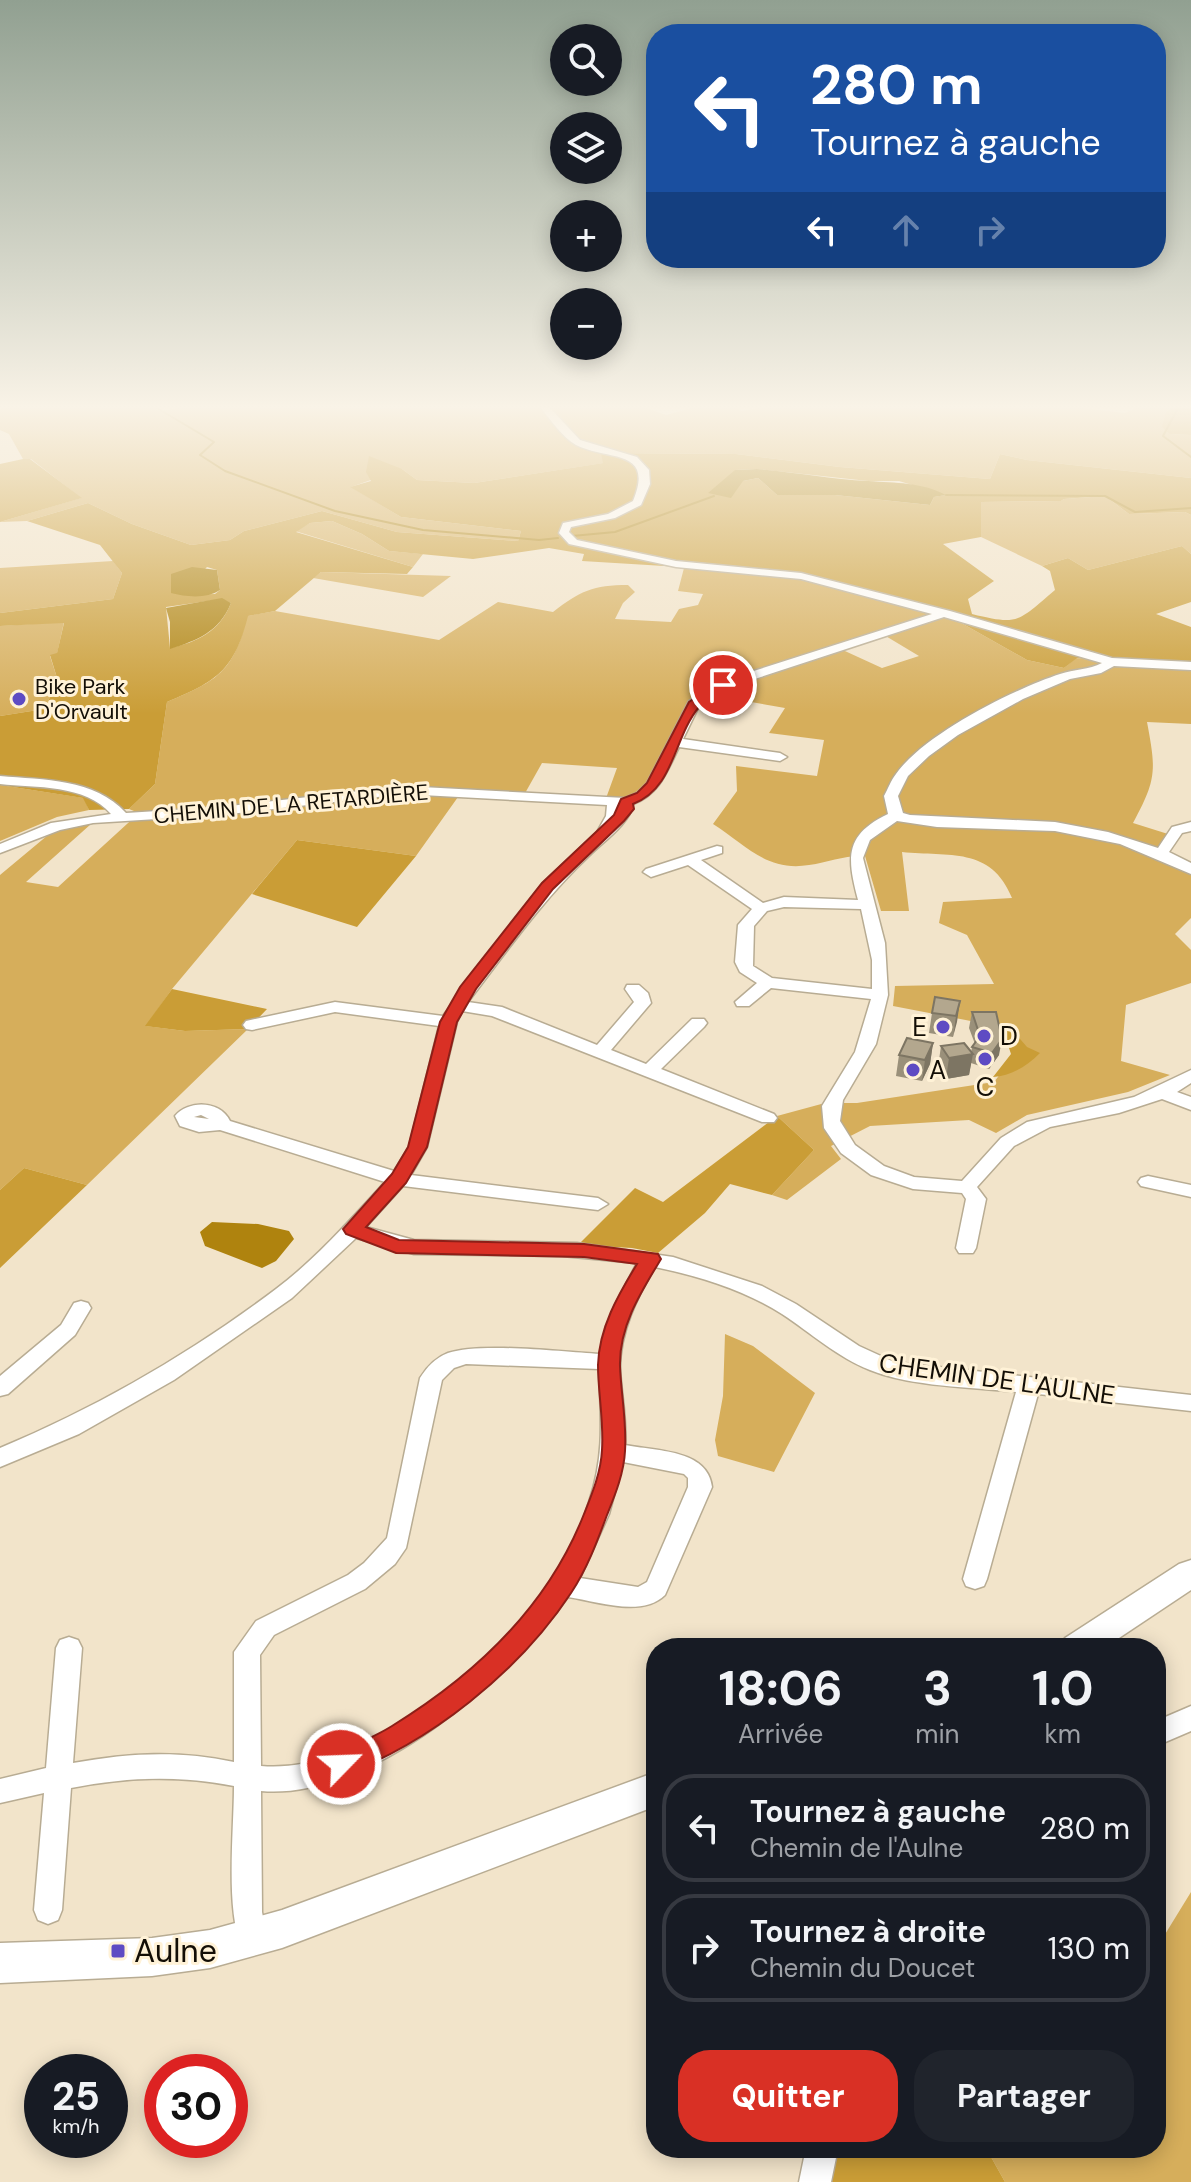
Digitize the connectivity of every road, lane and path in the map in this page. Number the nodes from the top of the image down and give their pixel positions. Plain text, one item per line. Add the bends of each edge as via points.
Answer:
1 (623, 510) edge
2 (946, 613) junction
3 (1111, 662) junction
4 (1191, 666) edge
5 (674, 742) junction
6 (780, 757) dead end
7 (0, 780) edge
8 (620, 803) junction
9 (896, 816) junction
10 (122, 817) junction
11 (1191, 826) edge
12 (0, 849) edge
13 (717, 850) dead end
14 (1161, 854) junction
15 (690, 859) junction
16 (1191, 869) edge
17 (651, 872) dead end
18 (867, 905) junction
19 (761, 908) junction
20 (768, 983) junction
21 (633, 989) dead end
22 (880, 995) junction
23 (743, 1002) dead end
24 (453, 1014) junction
25 (698, 1023) dead end
26 (252, 1025) dead end
27 (599, 1053) junction
28 (648, 1072) junction
29 (1191, 1075) edge
30 (1164, 1093) junction
31 (1191, 1104) edge
32 (768, 1118) dead end
33 (221, 1124) dead end
34 (399, 1178) junction
35 (1148, 1182) dead end
36 (967, 1187) junction
37 (1191, 1191) edge
38 (598, 1204) dead end
39 (353, 1229) junction
40 (966, 1248) dead end
41 (650, 1259) junction
42 (81, 1308) dead end
43 (609, 1362) junction
44 (1029, 1386) junction
45 (0, 1388) edge
46 (1191, 1403) edge
47 (614, 1451) junction
48 (0, 1458) edge
49 (1191, 1573) edge
50 (975, 1579) dead end
51 (562, 1586) junction
52 (1092, 1638) edge
53 (69, 1648) dead end
54 (1191, 1718) edge
55 (1166, 1729) edge
56 (248, 1776) junction
57 (58, 1778) junction
58 (0, 1791) edge
59 (646, 1793) edge
60 (48, 1910) dead end
61 (252, 1938) junction
62 (0, 1963) edge
63 (820, 2158) edge
64 (815, 2182) edge

1 - 2 street via 567,525 564,533 573,542 676,564 801,576
2 - 3 street
2 - 5 street via 723,685 694,704
3 - 4 street
3 - 9 street via 1038,688 942,741 894,784 890,796
5 - 6 street
5 - 8 street via 653,785 642,796
7 - 10 street via 78,790 111,803
8 - 10 street, CHEMIN DE LA RETARDIÈRE via 417,790
8 - 24 street via 603,834 548,886
9 - 14 street via 927,823 1050,825
9 - 18 street via 874,827 857,847
10 - 12 street, CHEMIN DE LA RETARDIÈRE via 56,826
11 - 14 street via 1177,830
13 - 15 street
14 - 16 street
15 - 17 street
15 - 19 street
18 - 19 street via 784,902
18 - 22 street via 881,965
19 - 20 street via 746,925 743,962
20 - 22 street
20 - 23 street
21 - 27 street via 643,1003
22 - 36 street via 860,1060 829,1116 832,1128 852,1155 872,1169 928,1186
24 - 26 street via 335,1007
24 - 27 street via 496,1011
24 - 34 street via 418,1147
25 - 28 street
27 - 28 street
28 - 32 street
29 - 30 street
30 - 31 street
30 - 36 street via 1027,1129
33 - 34 street
34 - 38 street
34 - 39 street
35 - 37 street
36 - 40 street via 976,1199
39 - 41 street, CHEMIN DE L'AULNE via 396,1247 568,1250
39 - 48 street via 285,1293 166,1374 71,1428
41 - 43 street via 616,1324
41 - 44 street, CHEMIN DE L'AULNE via 766,1297 871,1364 920,1375
42 - 45 street via 68,1330
43 - 47 street
43 - 56 street via 466,1356 439,1367 431,1378 398,1541 389,1557 374,1572 265,1628 247,1652
44 - 46 street, CHEMIN DE L'AULNE
44 - 50 street
47 - 51 street via 596,1516
47 - 51 street via 691,1467 699,1475 700,1487 649,1595
49 - 52 main road
51 - 56 street via 502,1658 399,1736 322,1772 280,1779
53 - 57 street
54 - 55 street
56 - 57 street via 179,1765
56 - 61 street
57 - 58 street
57 - 60 street
59 - 61 main road
61 - 62 main road via 152,1957
63 - 64 street

